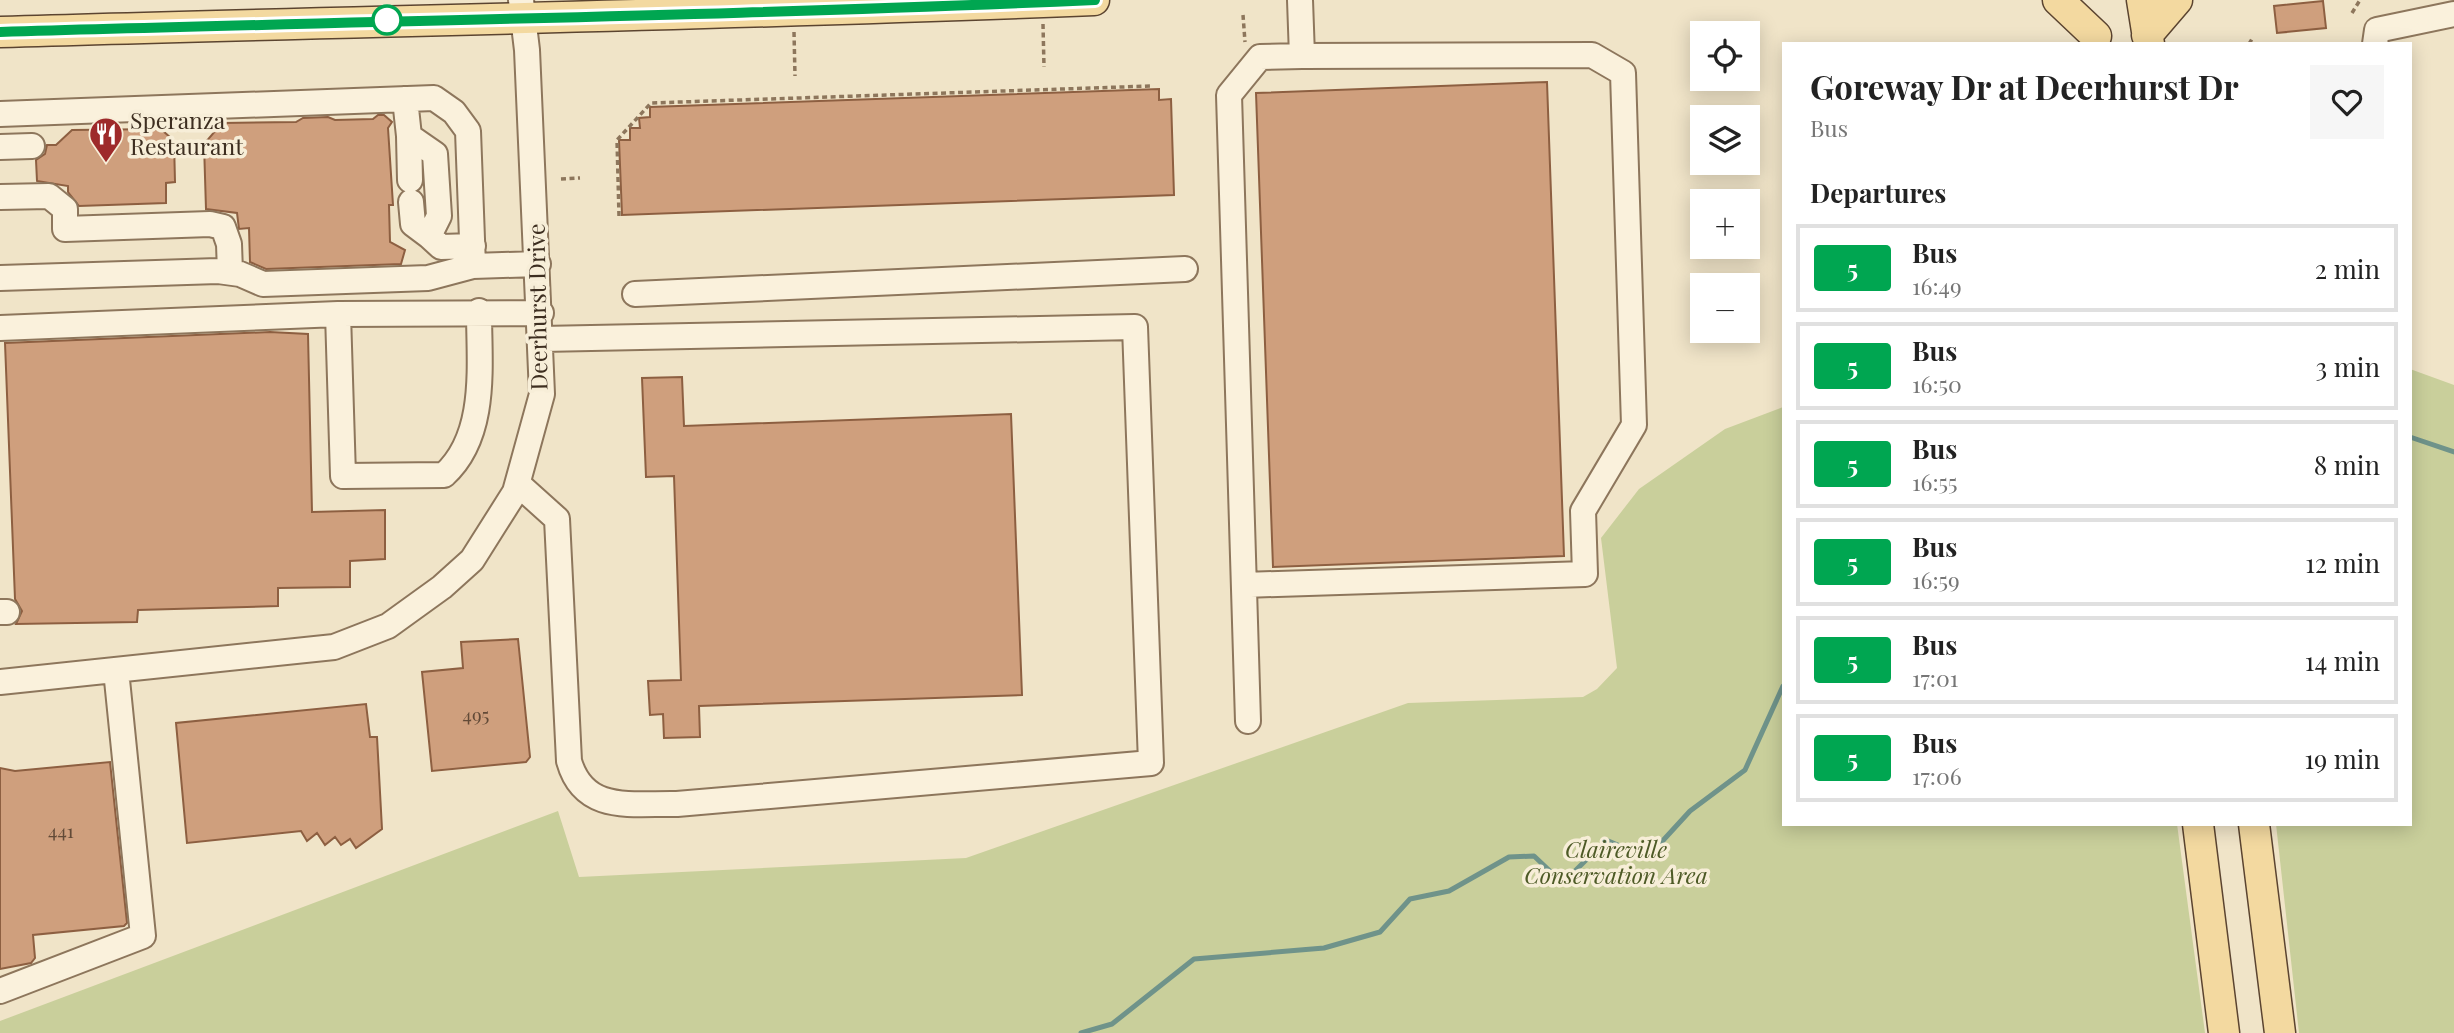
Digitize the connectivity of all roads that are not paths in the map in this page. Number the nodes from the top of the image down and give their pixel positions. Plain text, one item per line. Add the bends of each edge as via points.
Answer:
1 (1094, 0) edge
2 (1300, 0) edge
3 (2058, 0) edge
4 (2092, 0) edge
5 (2142, 0) edge
6 (2177, 0) edge
7 (523, 8) edge
8 (2454, 14) edge
9 (0, 32) edge
10 (2148, 39) edge
11 (2097, 40) edge
12 (2375, 42) edge
13 (1302, 56) junction
14 (405, 99) junction
15 (0, 114) edge
16 (409, 136) junction
17 (32, 146) dead end
18 (0, 147) edge
19 (0, 197) edge
20 (429, 236) junction
21 (473, 256) junction
22 (538, 264) junction
23 (1185, 269) dead end
24 (230, 272) junction
25 (0, 278) edge
26 (635, 294) dead end
27 (479, 311) junction
28 (541, 313) junction
29 (338, 314) junction
30 (0, 328) edge
31 (542, 339) junction
32 (518, 484) junction
33 (1244, 585) junction
34 (116, 670) junction
35 (0, 682) edge
36 (1248, 721) dead end
37 (2198, 826) edge
38 (2254, 826) edge
39 (0, 991) edge
40 (2224, 1033) edge
41 (2280, 1033) edge

1 - 7 main road via 773,13
2 - 13 street
3 - 11 main road
4 - 11 main road
5 - 10 main road
6 - 10 main road
7 - 9 main road
7 - 22 street, Deerhurst Drive
8 - 12 street via 2377,30
13 - 33 street via 1260,57 1228,95
13 - 33 street via 1592,55 1623,73 1634,425 1583,511 1585,574
14 - 15 street
14 - 16 street
14 - 21 street via 434,98 454,112 468,131
16 - 20 street via 413,224
16 - 20 street via 435,154 439,216
17 - 18 street
19 - 24 street via 49,196 65,209 65,229 210,224 223,228
20 - 21 street via 441,247
21 - 22 street
21 - 24 street via 428,278 263,284
22 - 28 street, Deerhurst Drive
23 - 26 street
24 - 25 street
27 - 28 street
27 - 29 street
27 - 29 street via 476,415 455,465 444,475 343,476
28 - 31 street, Deerhurst Drive
29 - 30 street
31 - 32 street, Deerhurst Drive via 542,394
31 - 32 street via 1135,327 1151,762 677,804 608,803 589,794 574,778 568,744 557,520
32 - 34 street, Deerhurst Drive via 472,560 388,626 334,647
33 - 36 street
34 - 35 street, Deerhurst Drive
34 - 39 street via 143,936
37 - 40 main road
38 - 41 main road

